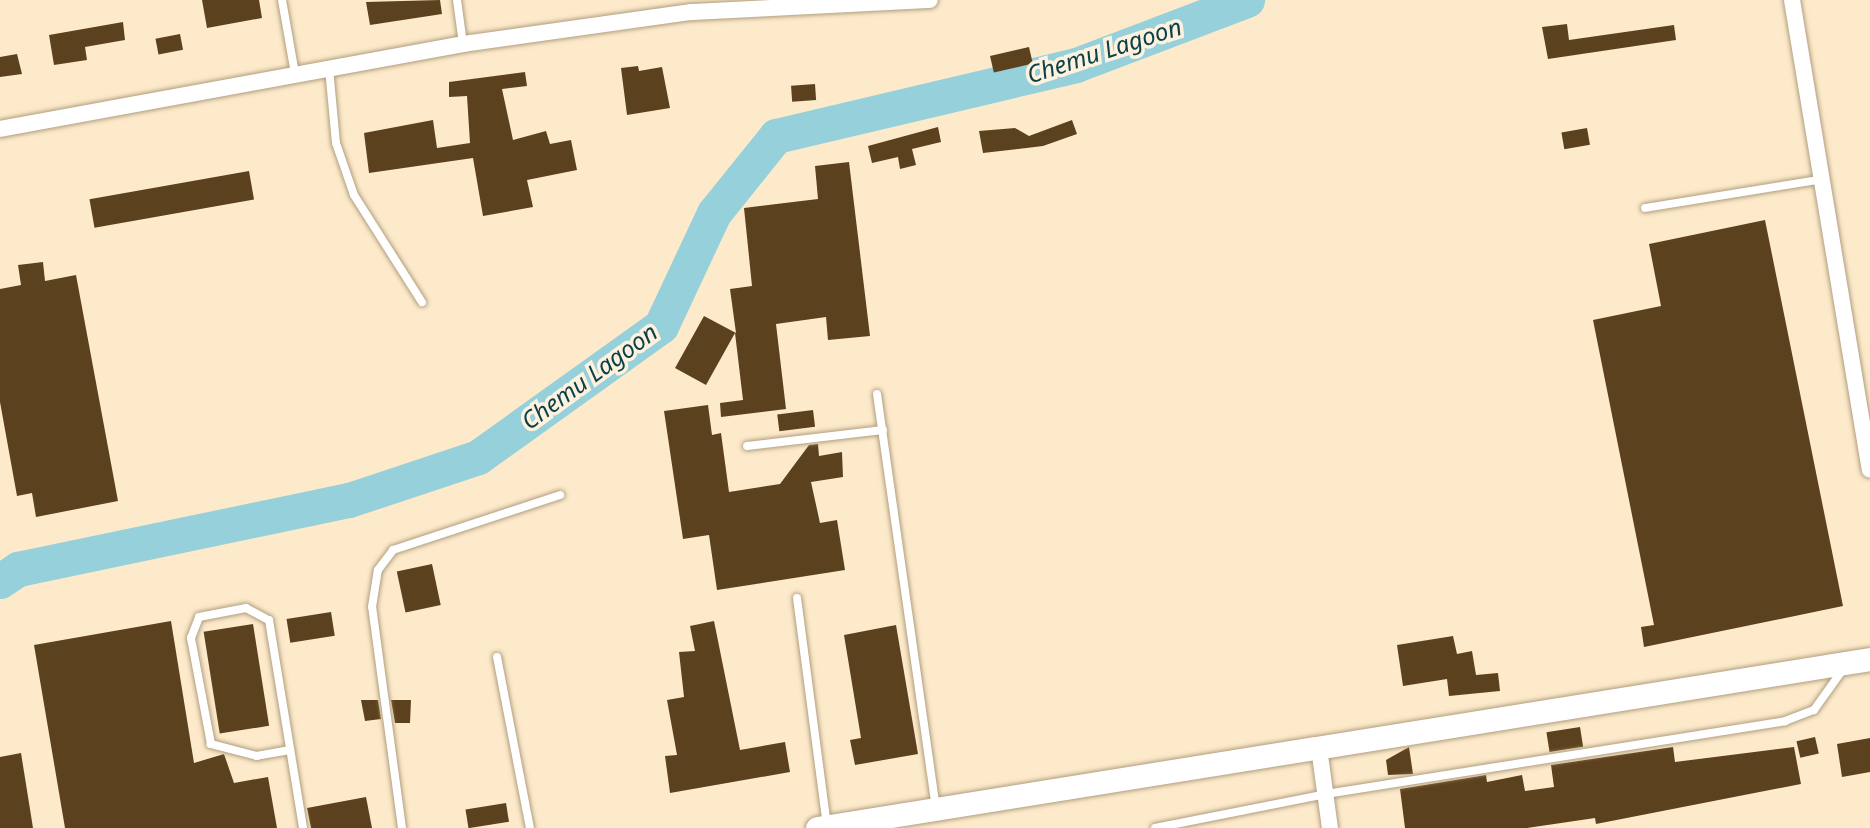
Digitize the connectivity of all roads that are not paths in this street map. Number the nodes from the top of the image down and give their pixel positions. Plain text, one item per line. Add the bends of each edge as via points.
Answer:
1 (282, 0) edge
2 (457, 0) edge
3 (930, 0) edge
4 (1792, 0) edge
5 (463, 44) junction
6 (329, 68) junction
7 (295, 74) junction
8 (0, 129) edge
9 (1824, 179) junction
10 (1645, 208) dead end
11 (422, 302) dead end
12 (877, 394) dead end
13 (883, 430) junction
14 (747, 446) dead end
15 (1870, 470) edge
16 (560, 495) dead end
17 (797, 598) dead end
18 (497, 657) dead end
19 (1859, 661) edge
20 (1319, 748) junction
21 (290, 750) junction
22 (1325, 794) junction
23 (936, 809) junction
24 (822, 827) edge
25 (303, 828) edge
26 (402, 828) edge
27 (530, 828) edge
28 (1155, 828) edge
29 (1330, 828) edge

1 - 7 lane
2 - 5 lane
3 - 5 street via 771,4
4 - 9 street
5 - 6 street
6 - 7 street
6 - 11 lane via 336,143 354,195
7 - 8 street
9 - 10 lane
9 - 15 street
12 - 13 lane
13 - 14 lane
13 - 23 lane
16 - 26 lane via 393,550 378,570 372,607
17 - 24 lane
18 - 27 lane
19 - 20 street
19 - 22 lane via 1814,710 1785,721
20 - 22 street
20 - 23 street
21 - 21 lane via 270,620 246,608 199,617 191,638 212,744 257,756
21 - 25 lane
22 - 28 lane
22 - 29 street
23 - 24 street

